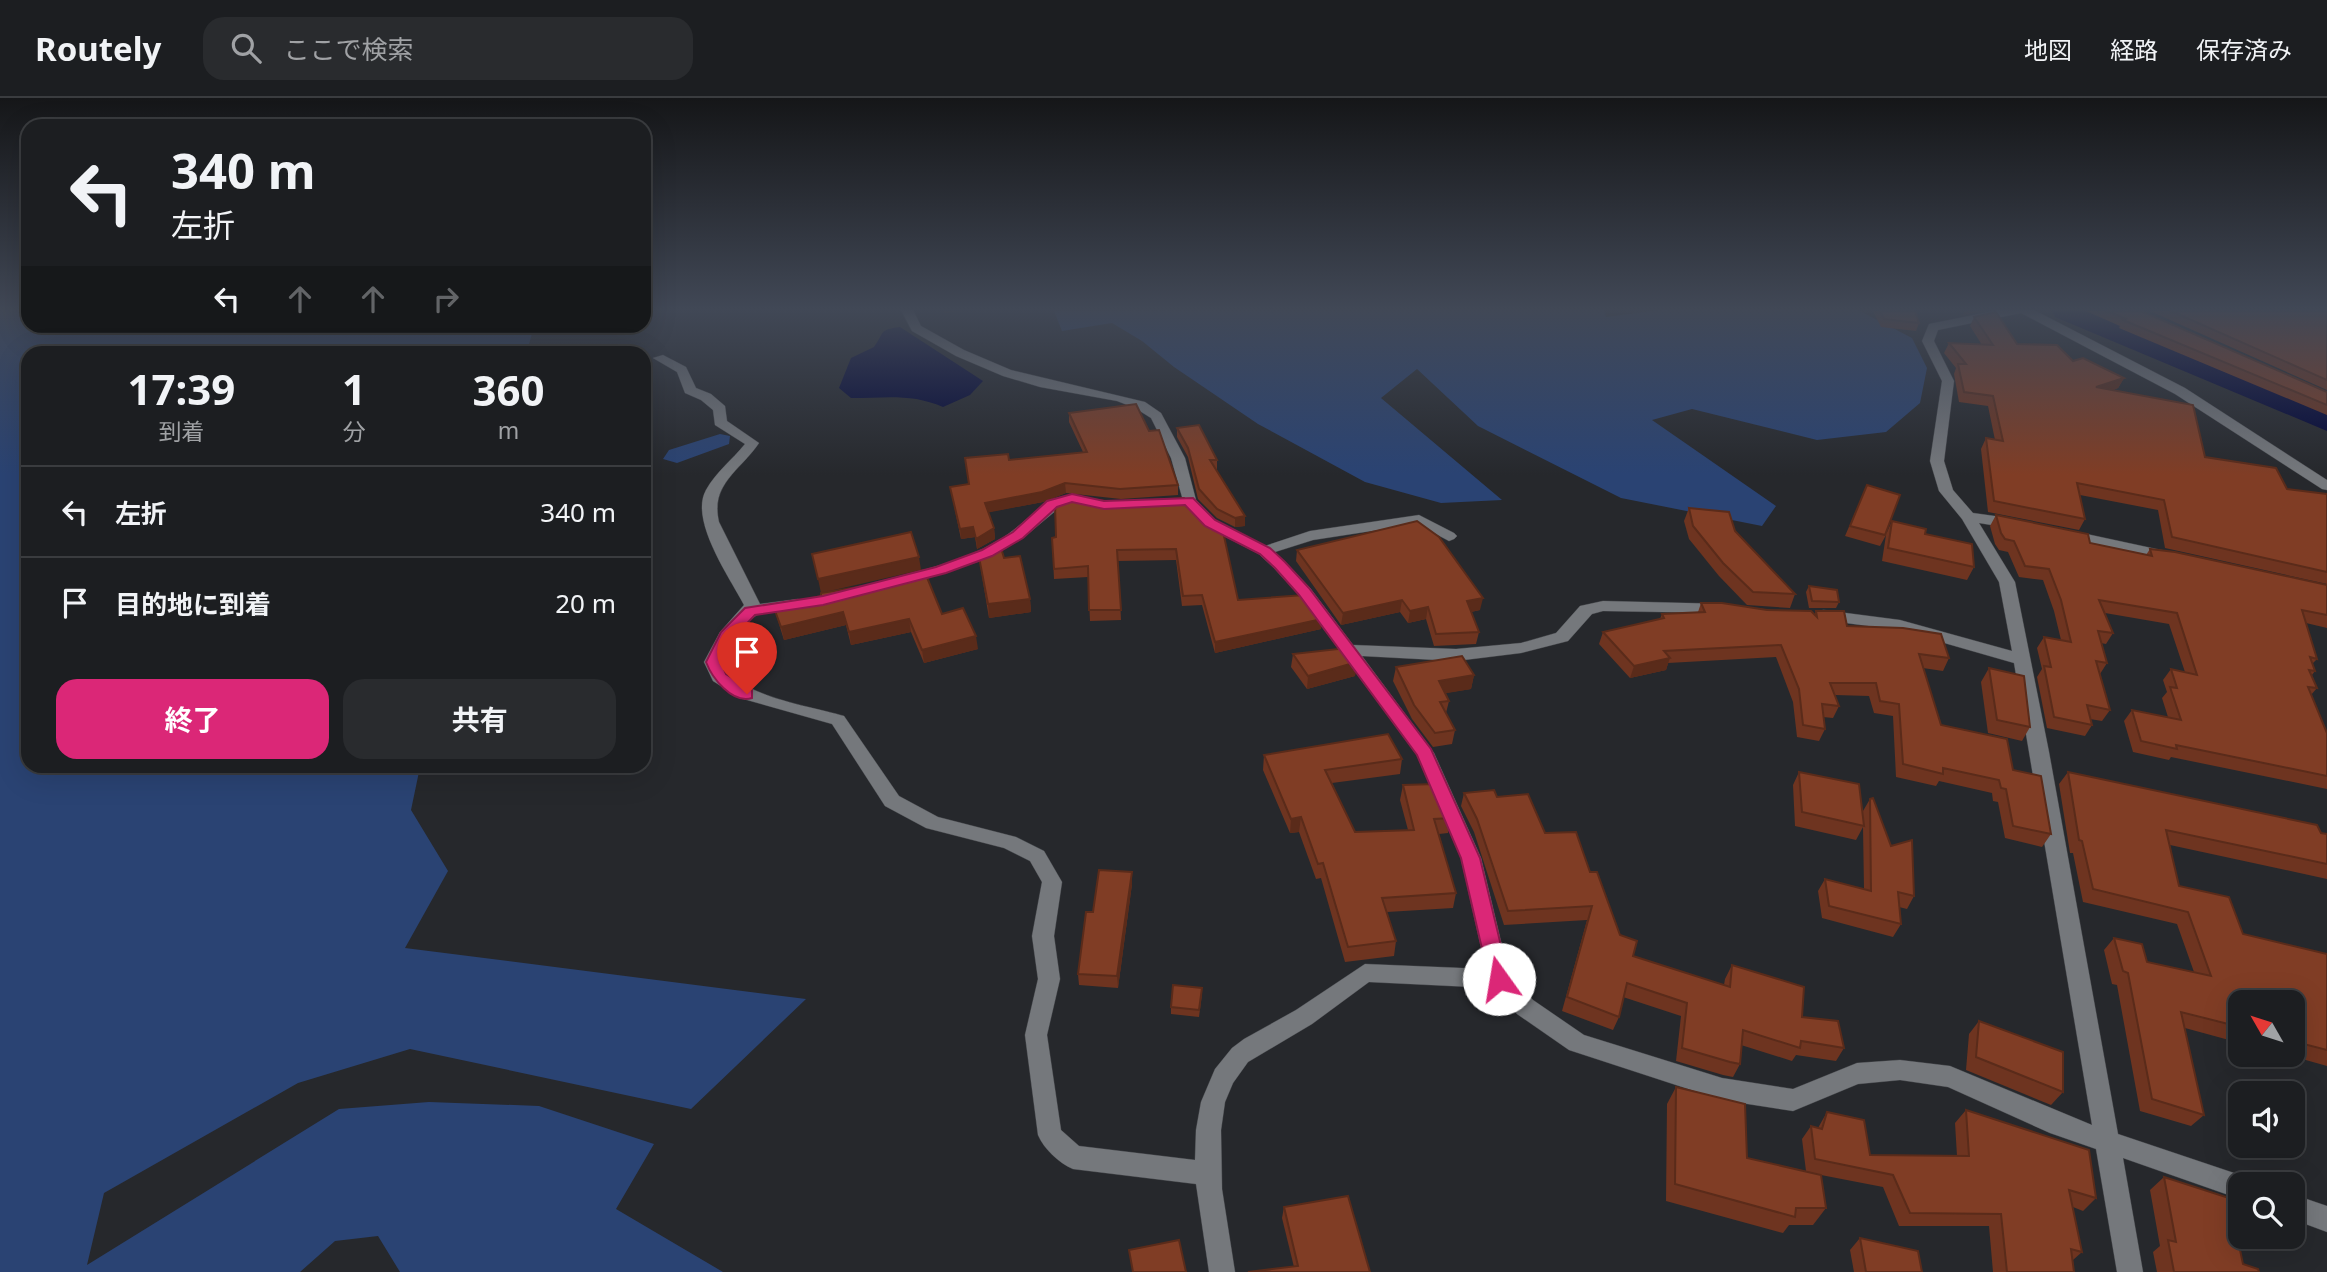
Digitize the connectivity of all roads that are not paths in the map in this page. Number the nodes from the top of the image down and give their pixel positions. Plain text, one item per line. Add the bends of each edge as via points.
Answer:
1 (672, 365) edge
2 (988, 365) edge
3 (1940, 365) edge
4 (2129, 365) edge
5 (2327, 486) edge
6 (1093, 503) edge
7 (1968, 517) junction
8 (2028, 526) edge
9 (2054, 532) edge
10 (1448, 536) dead end
11 (1265, 551) junction
12 (2187, 560) edge
13 (889, 584) edge
14 (811, 602) edge
15 (750, 611) junction
16 (1738, 611) edge
17 (1804, 613) edge
18 (1348, 650) junction
19 (2022, 660) junction
20 (1499, 979) junction
21 (2108, 1140) junction
22 (1208, 1174) junction
23 (2228, 1183) edge
24 (2305, 1211) edge
25 (2327, 1219) edge
26 (1222, 1272) edge
27 (2130, 1272) edge

1 - 15 street via 682,370 690,390 720,409 720,422 752,443 708,500 709,517 752,604
2 - 11 street via 1140,405 1156,416 1178,458 1183,501 1210,523
3 - 7 street via 1948,381 1937,461 1946,491
4 - 5 street via 2180,391
6 - 13 street via 1072,498 1052,504 1018,535 987,553
7 - 8 street
7 - 19 street via 2007,582
9 - 12 street
10 - 11 street via 1419,519 1310,536
11 - 18 street via 1304,592
14 - 15 street
15 - 22 street via 726,636 713,662 719,677 747,694 838,720 892,801 933,823 1010,842 1037,856 1047,873 1052,882 1043,936 1049,979 1036,1035 1050,1135 1073,1157
16 - 18 street via 1603,606 1587,610 1562,637 1521,648 1456,656
17 - 19 street via 1900,625
18 - 20 street via 1425,753 1471,858
19 - 21 street
20 - 21 street via 1525,1006 1577,1043 1722,1088 1793,1100 1857,1074 1900,1070 1950,1077 2059,1125
20 - 22 street via 1365,973 1325,1005 1240,1055 1218,1087 1210,1120
21 - 23 street
21 - 27 street
22 - 26 street
24 - 25 street

